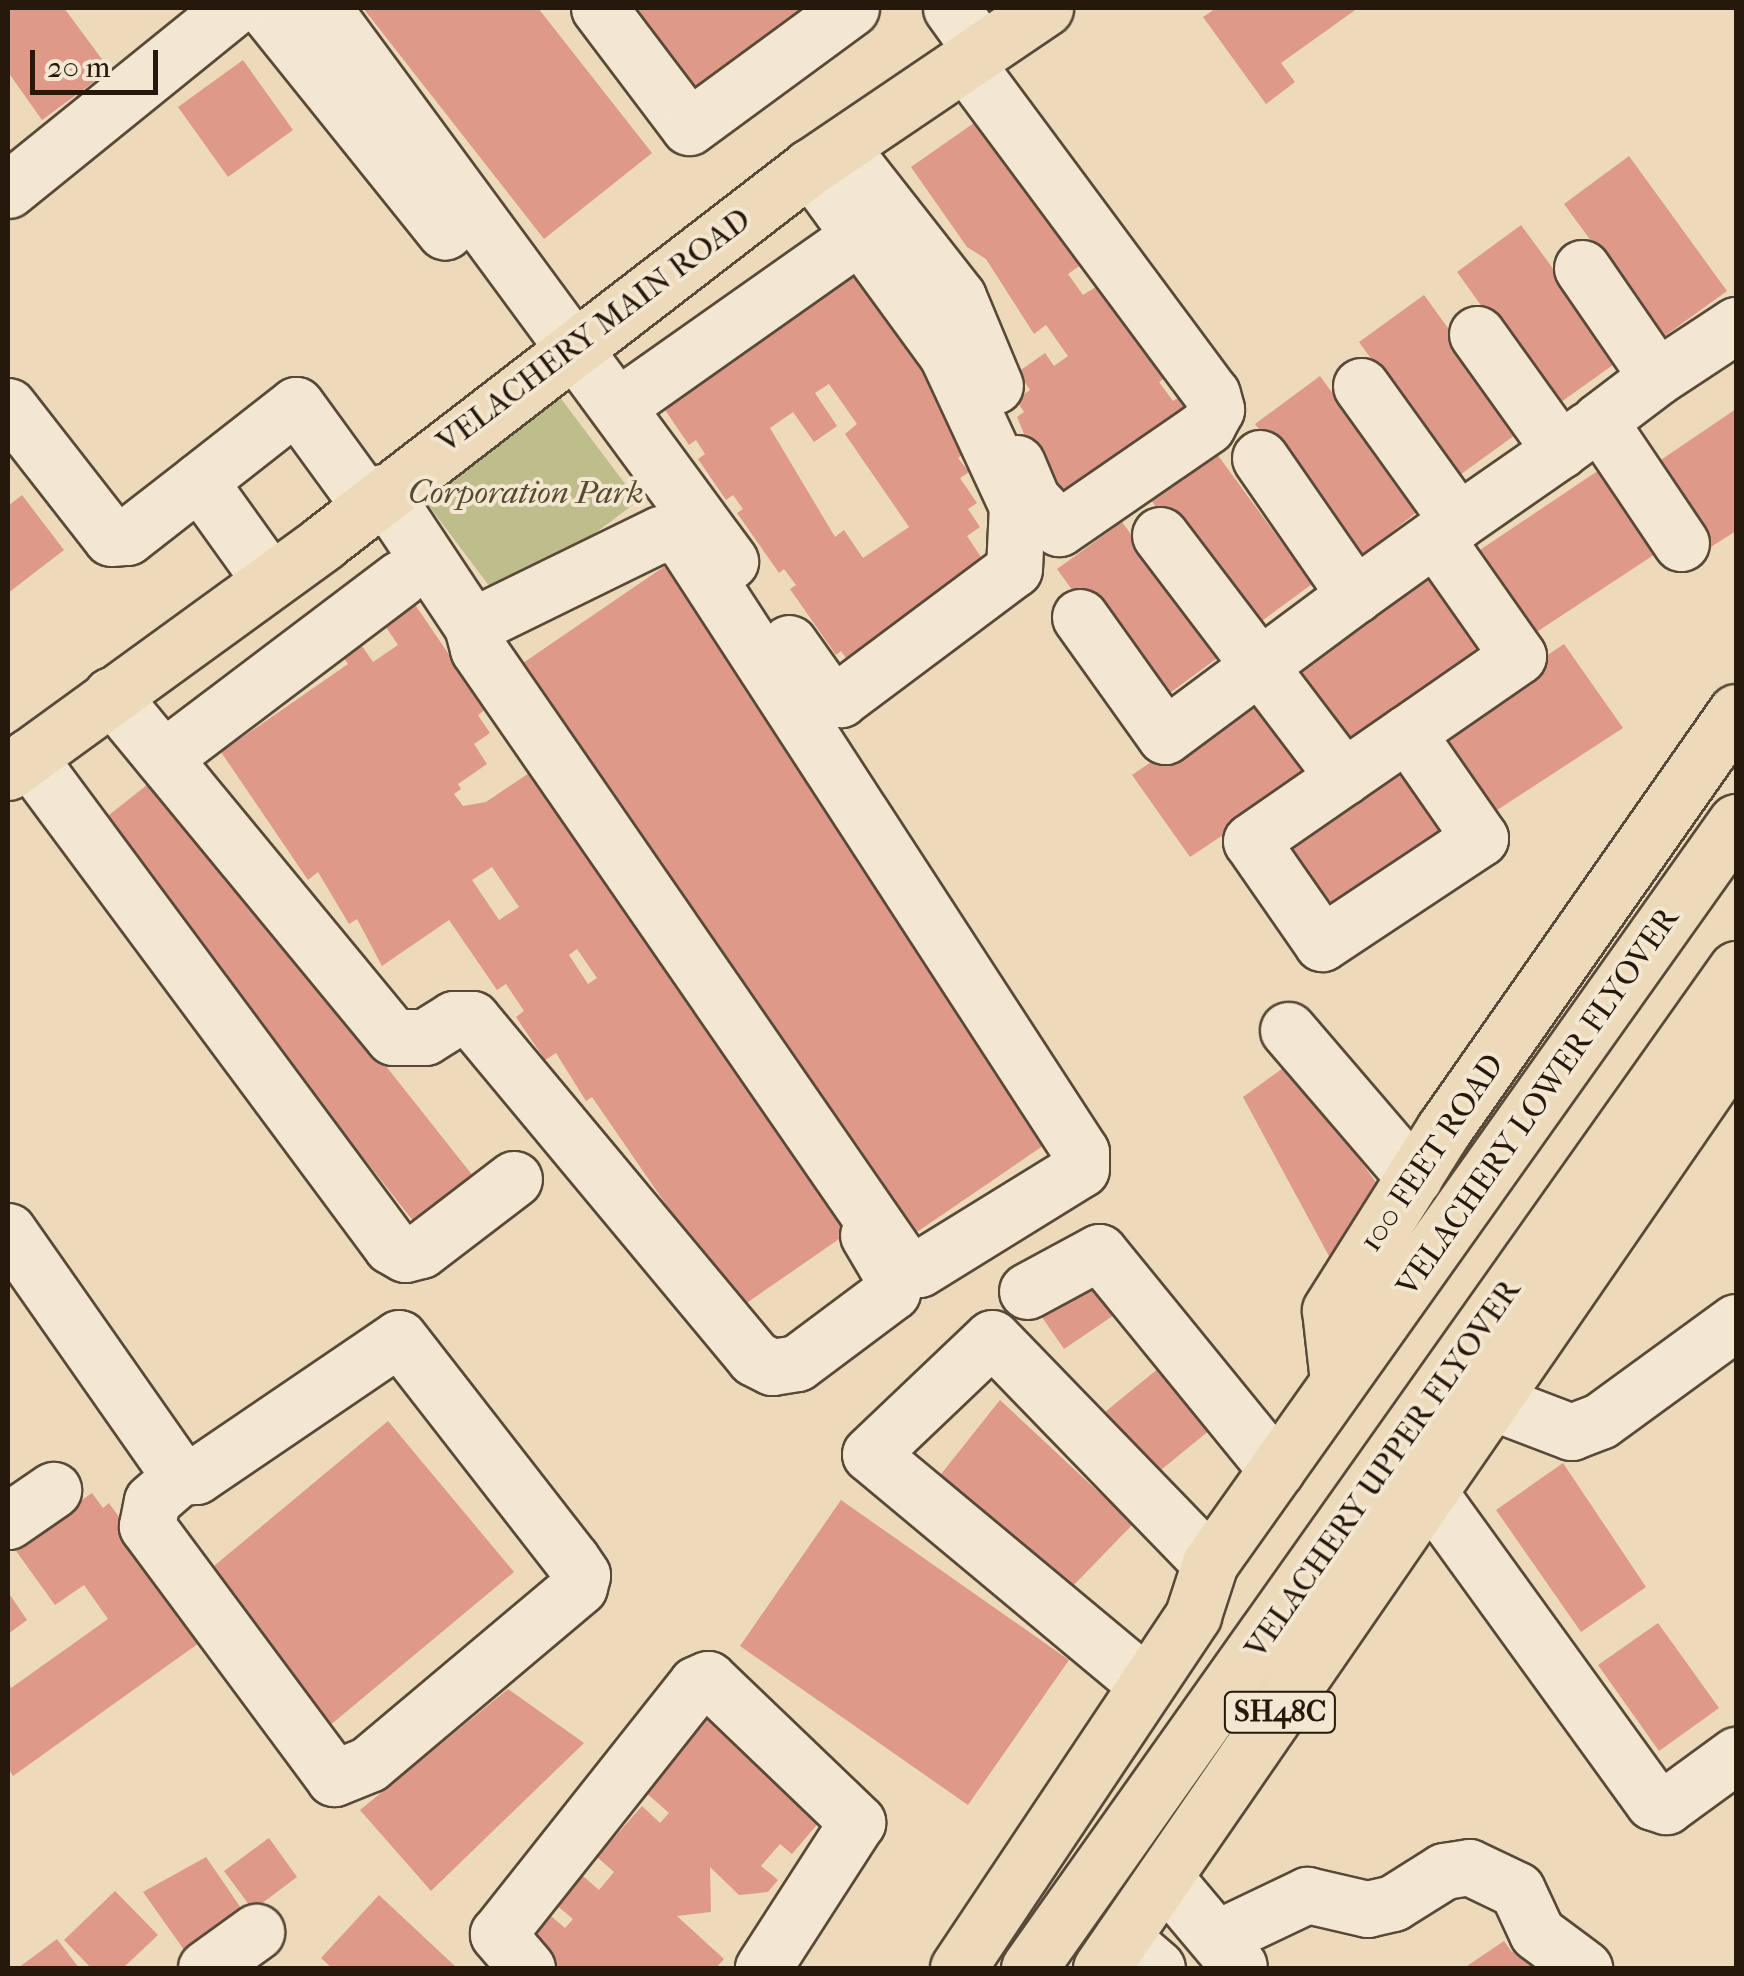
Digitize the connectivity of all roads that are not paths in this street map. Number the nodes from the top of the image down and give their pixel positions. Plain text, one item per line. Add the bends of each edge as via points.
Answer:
1 (233, 8) edge
2 (265, 8) edge
3 (322, 8) edge
4 (599, 8) edge
5 (851, 8) edge
6 (951, 8) edge
7 (1046, 8) edge
8 (974, 56) junction
9 (825, 157) junction
10 (8, 190) edge
11 (860, 235) junction
12 (1582, 268) dead end
13 (1736, 325) edge
14 (1477, 334) dead end
15 (561, 355) junction
16 (1657, 377) junction
17 (1361, 386) dead end
18 (8, 406) edge
19 (618, 406) junction
20 (1580, 436) junction
21 (1260, 458) dead end
22 (199, 481) junction
23 (368, 505) junction
24 (1446, 530) junction
25 (1160, 535) dead end
26 (1681, 543) dead end
27 (401, 578) junction
28 (270, 580) junction
29 (1355, 595) junction
30 (1080, 616) dead end
31 (472, 626) junction
32 (1260, 665) junction
33 (111, 695) junction
34 (1736, 712) edge
35 (1407, 733) junction
36 (163, 758) junction
37 (18, 765) edge
38 (1344, 777) junction
39 (1736, 822) edge
40 (1736, 969) edge
41 (1288, 1030) dead end
42 (1736, 1046) edge
43 (1414, 1178) junction
44 (514, 1179) dead end
45 (8, 1232) edge
46 (1028, 1291) dead end
47 (1736, 1322) edge
48 (1338, 1382) junction
49 (1490, 1401) junction
50 (1277, 1470) junction
51 (1444, 1474) junction
52 (180, 1477) junction
53 (53, 1490) dead end
54 (8, 1520) edge
55 (1210, 1563) junction
56 (1146, 1684) junction
57 (1736, 1756) edge
58 (1164, 1877) junction
59 (256, 1932) dead end
60 (1230, 1953) edge
61 (1127, 1958) edge
62 (783, 1959) edge
63 (206, 1968) edge
64 (527, 1968) edge
65 (958, 1968) edge
66 (1029, 1968) edge
67 (1584, 1968) edge

1 - 10 street
2 - 15 street
3 - 15 street
4 - 5 street via 689,127
6 - 8 street
7 - 8 main road, VELACHERY MAIN ROAD
8 - 9 main road, VELACHERY MAIN ROAD
8 - 9 street via 1212,394 1216,410 1207,426 1059,528 1032,500 958,298
9 - 11 street
9 - 15 main road, VELACHERY MAIN ROAD
11 - 19 street
11 - 19 street via 947,356 1016,506 1011,575 916,645 832,699
12 - 16 street
13 - 16 street
14 - 20 street
15 - 19 street
15 - 23 main road, VELACHERY MAIN ROAD
16 - 20 street
17 - 24 street
18 - 22 street via 118,541
20 - 24 street
20 - 26 street
21 - 29 street
22 - 23 street via 296,404
22 - 28 street
23 - 27 street
23 - 28 main road, VELACHERY MAIN ROAD
23 - 31 street
24 - 29 street
24 - 35 street via 1518,656
25 - 32 street
27 - 36 street
27 - 36 street via 886,1260 892,1292 797,1363 772,1367 754,1358 472,1019 454,1019 425,1038 393,1036
28 - 33 main road, VELACHERY MAIN ROAD
29 - 32 street
30 - 32 street via 1165,736
31 - 31 street via 478,649 902,1263 919,1270 1081,1169 1081,1152 682,538 660,534
32 - 38 street
33 - 36 street
33 - 37 main road, VELACHERY MAIN ROAD
34 - 43 main road, 100 FEET ROAD
35 - 38 street
35 - 38 street via 1480,838 1322,944 1251,841
37 - 44 street via 391,1246 405,1254 421,1250
39 - 48 main road, VELACHERY LOWER FLYOVER
40 - 66 main road, VELACHERY UPPER FLYOVER
41 - 43 street
42 - 49 main road, SH48C
43 - 48 main road, 100 FEET ROAD via 1330,1310
45 - 52 street
46 - 50 street via 1099,1252
47 - 49 street via 1600,1421 1572,1432
48 - 50 main road
49 - 51 main road, SH48C
50 - 55 main road
51 - 57 street via 1653,1802 1666,1806
51 - 58 main road, SH48C
52 - 52 street via 196,1476 399,1338 572,1560 582,1575 579,1588 369,1764 334,1778 147,1526 152,1501
53 - 54 street
55 - 56 main road via 1193,1615
55 - 56 street via 992,1338 870,1454
56 - 65 main road
58 - 60 street
58 - 61 main road, SH48C
59 - 63 street
60 - 67 street via 1307,1895 1368,1909 1393,1904 1444,1871 1469,1867 1517,1890 1537,1934
62 - 64 street via 857,1822 708,1679 696,1684 498,1934

